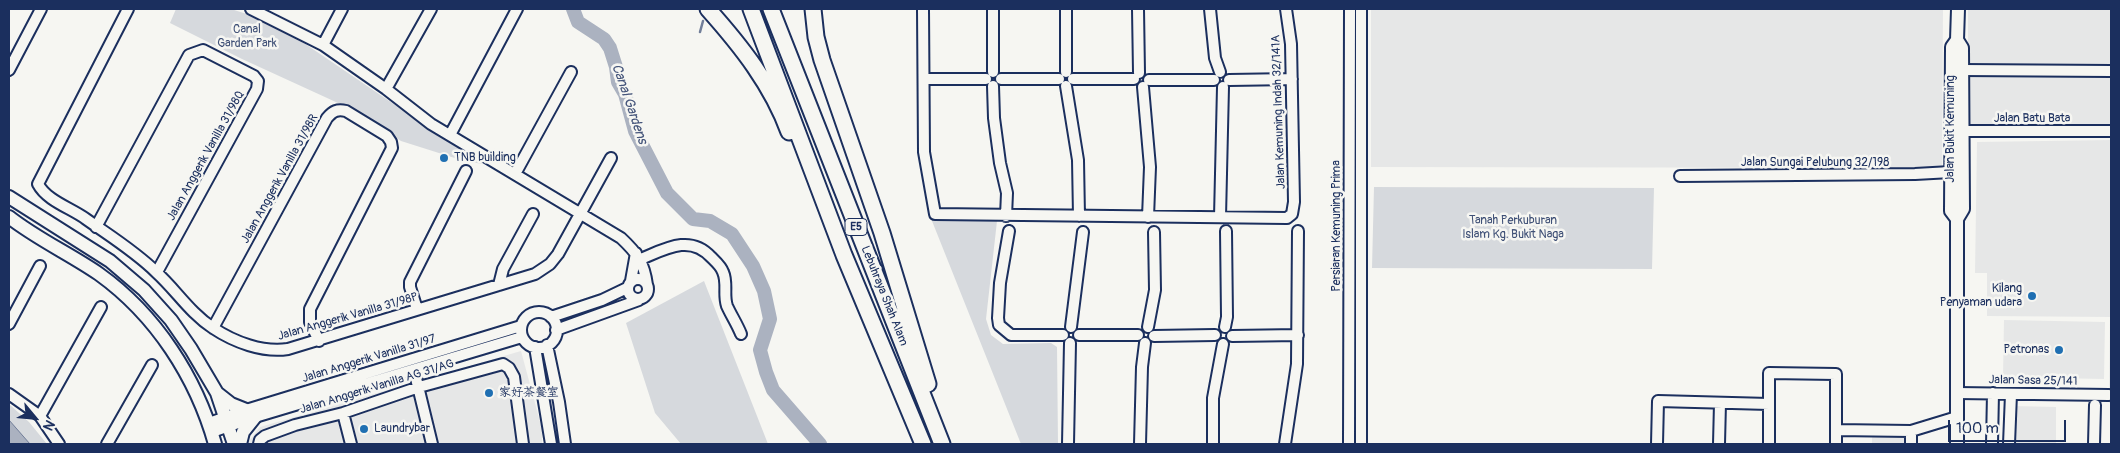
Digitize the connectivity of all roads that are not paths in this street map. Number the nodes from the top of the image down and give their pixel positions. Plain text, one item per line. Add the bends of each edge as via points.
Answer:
1 (41, 9) edge
2 (128, 9) edge
3 (251, 9) edge
4 (342, 9) edge
5 (431, 9) edge
6 (517, 9) edge
7 (708, 9) edge
8 (751, 9) edge
9 (771, 9) edge
10 (813, 9) edge
11 (923, 9) edge
12 (993, 9) edge
13 (1066, 9) edge
14 (1138, 9) edge
15 (1210, 9) edge
16 (1286, 9) edge
17 (1350, 9) edge
18 (1361, 9) edge
19 (1958, 9) edge
20 (1957, 40) junction
21 (323, 46) junction
22 (9, 68) edge
23 (1962, 70) junction
24 (2111, 71) edge
25 (570, 72) dead end
26 (1137, 76) junction
27 (1217, 76) junction
28 (925, 79) junction
29 (993, 79) junction
30 (1066, 79) junction
31 (1292, 79) junction
32 (1146, 83) junction
33 (1226, 83) junction
34 (386, 89) junction
35 (1957, 131) junction
36 (2111, 131) edge
37 (450, 135) junction
38 (611, 158) dead end
39 (466, 171) dead end
40 (1951, 172) junction
41 (514, 174) junction
42 (1680, 176) dead end
43 (9, 197) edge
44 (580, 213) junction
45 (532, 214) dead end
46 (1006, 216) junction
47 (1079, 216) junction
48 (9, 217) edge
49 (1148, 217) junction
50 (1220, 217) junction
51 (1957, 219) junction
52 (9, 225) edge
53 (96, 227) junction
54 (1009, 231) dead end
55 (1298, 231) dead end
56 (1083, 232) dead end
57 (1154, 232) dead end
58 (1226, 232) dead end
59 (35, 235) junction
60 (844, 255) junction
61 (638, 256) junction
62 (40, 266) dead end
63 (157, 272) junction
64 (499, 284) junction
65 (629, 285) junction
66 (647, 285) junction
67 (639, 300) junction
68 (101, 307) dead end
69 (418, 309) junction
70 (551, 317) junction
71 (9, 324) edge
72 (521, 326) junction
73 (1071, 327) junction
74 (1225, 327) junction
75 (213, 328) junction
76 (556, 330) junction
77 (1151, 332) junction
78 (741, 334) dead end
79 (1062, 335) junction
80 (1079, 335) junction
81 (1215, 335) junction
82 (1298, 335) junction
83 (1232, 336) junction
84 (522, 337) junction
85 (1142, 339) junction
86 (318, 341) junction
87 (1070, 343) junction
88 (1223, 344) junction
89 (547, 345) junction
90 (535, 347) junction
91 (152, 365) dead end
92 (414, 370) junction
93 (419, 388) junction
94 (218, 393) junction
95 (1957, 393) junction
96 (1993, 393) junction
97 (9, 394) edge
98 (2011, 394) junction
99 (2109, 395) dead end
100 (1720, 403) junction
101 (1769, 404) junction
102 (2094, 405) dead end
103 (343, 413) junction
104 (250, 414) junction
105 (40, 416) junction
106 (1957, 417) junction
107 (226, 422) junction
108 (1836, 430) junction
109 (1911, 431) junction
110 (212, 433) edge
111 (260, 442) edge
112 (59, 444) edge
113 (107, 444) edge
114 (234, 444) edge
115 (240, 444) edge
116 (350, 444) edge
117 (432, 444) edge
118 (523, 444) edge
119 (551, 444) edge
120 (565, 444) edge
121 (923, 444) edge
122 (942, 444) edge
123 (950, 444) edge
124 (1068, 444) edge
125 (1140, 444) edge
126 (1213, 444) edge
127 (1285, 444) edge
128 (1349, 444) edge
129 (1361, 444) edge
130 (1657, 444) edge
131 (1719, 444) edge
132 (1768, 444) edge
133 (1836, 444) edge
134 (1911, 444) edge
135 (1957, 444) edge
136 (1992, 444) edge
137 (2009, 444) edge
138 (2094, 444) edge

1 - 22 street
2 - 53 street, Jalan Anggerik Vanilla 31/98P via 38,184 48,196
3 - 21 street
4 - 21 street
5 - 34 street
6 - 37 street
7 - 60 highway via 742,48 773,97 804,174
8 - 60 highway, Lebuhraya Shah Alam / E5
9 - 122 highway, Lebuhraya Shah Alam / E5
10 - 123 highway via 822,60
11 - 28 street
12 - 29 street
13 - 30 street
14 - 26 street
15 - 27 street
16 - 31 street, Jalan Kemuning Indah 32/141A via 1292,44
17 - 128 street, Persiaran Kemuning Prima
18 - 129 street, Persiaran Kemuning Prima
19 - 20 main road, Jalan Bukit Kemuning
20 - 23 main road, Jalan Bukit Kemuning via 1962,48
20 - 35 main road, Jalan Bukit Kemuning via 1952,47
21 - 34 street
23 - 24 street
23 - 35 main road, Jalan Bukit Kemuning
25 - 41 street
26 - 30 street
26 - 32 street via 1136,85
27 - 32 street
27 - 33 street via 1226,73
28 - 29 street
28 - 46 street via 924,152 935,214
29 - 30 street
29 - 46 street via 994,118 1007,193
30 - 47 street via 1078,160
31 - 33 street
31 - 50 street, Jalan Kemuning Indah 32/141A via 1292,214 1287,218
32 - 49 street via 1150,167
33 - 50 street
34 - 37 street
35 - 36 street, Jalan Batu Bata
35 - 40 main road, Jalan Bukit Kemuning
35 - 51 main road, Jalan Bukit Kemuning via 1963,209
37 - 41 street
38 - 44 street, Jalan Anggerik Vanilla 31/98P
39 - 69 street via 410,282
40 - 42 street, Jalan Sungai Pelubung 32/198
40 - 51 main road, Jalan Bukit Kemuning via 1951,211
41 - 44 street
43 - 94 main road via 110,261 144,290 171,320
44 - 61 street via 621,238
44 - 64 street, Jalan Anggerik Vanilla 31/98P via 550,264 535,274
45 - 64 street via 502,269
46 - 47 street
47 - 49 street
48 - 59 main road
49 - 50 street
51 - 95 main road, Jalan Bukit Kemuning
52 - 59 street
53 - 63 street, Jalan Anggerik Vanilla 31/98P
53 - 63 street, Jalan Anggerik Vanilla 31/98Q via 189,55 203,50 254,76 258,81 257,89
54 - 79 street via 1000,282 999,325 1011,335
55 - 82 street
56 - 73 street
57 - 77 street via 1155,290
58 - 74 street
59 - 110 main road via 99,275 131,301 170,347 186,372
60 - 121 highway, Lebuhraya Shah Alam / E5
61 - 65 street
61 - 66 street via 644,265
61 - 78 street via 678,245 692,244 704,249 723,270 727,307
62 - 71 street
63 - 75 street, Jalan Anggerik Vanilla 31/98P via 186,306
64 - 69 street, Jalan Anggerik Vanilla 31/98P
65 - 66 street via 639,279
65 - 67 street via 630,297
65 - 70 street via 602,300
66 - 67 street via 647,294
67 - 76 street
68 - 105 street
69 - 86 street, Jalan Anggerik Vanilla 31/98P
70 - 72 street via 542,312 531,314
70 - 76 street
72 - 84 street
72 - 104 street, Jalan Anggerik Vanilla 31/97
73 - 79 street via 1066,328
73 - 80 street via 1078,330
74 - 81 street
74 - 83 street
75 - 86 street, Jalan Anggerik Vanilla 31/98P via 248,346 277,351
75 - 86 street, Jalan Anggerik Vanilla 31/98R via 327,118 339,110 387,136 392,148 310,309 310,322
76 - 89 street via 554,339
77 - 81 street
77 - 85 street via 1142,329
77 - 85 street via 1151,342
79 - 87 street
80 - 85 street
80 - 87 street via 1077,341
81 - 88 street
82 - 83 street
82 - 127 street
83 - 88 street
84 - 90 street
84 - 92 street, Jalan Anggerik Vanilla 31/97
85 - 125 street
87 - 124 street
88 - 126 street via 1213,398
89 - 90 street
89 - 120 street via 560,402
90 - 119 street
91 - 113 street
92 - 93 street
92 - 104 street, Jalan Anggerik Vanilla 31/97
93 - 103 street, Jalan Anggerik Vanilla AG 31/AG
93 - 117 street
93 - 118 street, Jalan Anggerik Vanilla AG 31/AG via 503,364 514,377
94 - 104 main road
94 - 107 main road
95 - 96 street, Jalan Sasa 25/141
95 - 106 main road, Jalan Bukit Kemuning
96 - 98 street, Jalan Sasa 25/141
96 - 136 street
97 - 105 street
98 - 99 street, Jalan Sasa 25/141
98 - 137 street
100 - 101 street
100 - 130 street via 1658,401
100 - 131 street
101 - 108 street via 1769,373 1836,374
101 - 132 street
102 - 138 street
103 - 111 street, Jalan Anggerik Vanilla AG 31/AG via 295,425 265,436
103 - 116 street
104 - 107 street, Jalan Anggerik Vanilla 31/97
104 - 115 main road
105 - 112 street
106 - 109 street
106 - 135 main road, Jalan Bukit Kemuning
107 - 110 street, Jalan Anggerik Vanilla 31/97
107 - 114 main road
108 - 109 street
108 - 133 street
109 - 134 street

